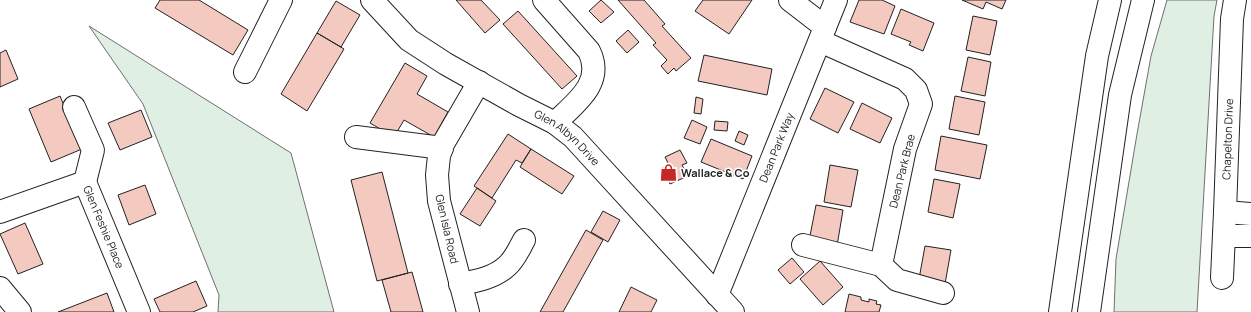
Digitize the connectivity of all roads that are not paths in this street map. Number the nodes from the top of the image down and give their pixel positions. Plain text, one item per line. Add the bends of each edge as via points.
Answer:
1 (281, 0) edge
2 (372, 0) edge
3 (544, 0) edge
4 (790, 0) edge
5 (836, 0) edge
6 (1110, 0) edge
7 (1143, 0) edge
8 (1235, 0) edge
9 (822, 34) junction
10 (245, 72) dead end
11 (479, 82) junction
12 (74, 107) dead end
13 (556, 123) junction
14 (356, 137) dead end
15 (442, 148) junction
16 (85, 182) junction
17 (0, 212) edge
18 (1225, 212) junction
19 (1251, 214) edge
20 (1224, 236) junction
21 (1251, 236) edge
22 (524, 240) dead end
23 (803, 245) dead end
24 (880, 265) junction
25 (1222, 278) dead end
26 (460, 284) junction
27 (0, 288) edge
28 (943, 293) dead end
29 (717, 295) junction
30 (20, 312) edge
31 (139, 312) edge
32 (468, 312) edge
33 (733, 312) edge
34 (1060, 312) edge
35 (1091, 312) edge

1 - 10 street
2 - 11 street, Glen Albyn Drive via 409,40
3 - 13 street via 589,51 594,66 593,79 587,90
4 - 9 street, Dean Park Brae
5 - 9 street, Dean Park Way
6 - 34 street via 1097,56
7 - 35 street via 1120,95
8 - 18 street, Chapelton Drive via 1232,19
9 - 24 street, Dean Park Brae via 905,79 916,90 921,104 905,149
9 - 29 street, Dean Park Way
11 - 13 street, Glen Albyn Drive
11 - 15 street, Glen Isla Road
12 - 16 street via 93,150
13 - 29 street, Glen Albyn Drive via 573,137
14 - 15 street
15 - 26 street, Glen Isla Road via 437,176 439,202
16 - 17 street, Glen Feshie Place
16 - 31 street, Glen Feshie Place
18 - 19 street
18 - 20 street, Chapelton Drive
20 - 21 street
20 - 25 street, Chapelton Drive
22 - 26 street via 507,266 478,281
23 - 24 street
24 - 28 street via 897,280
26 - 32 street, Glen Isla Road
27 - 30 street
29 - 33 street, Glen Albyn Drive

